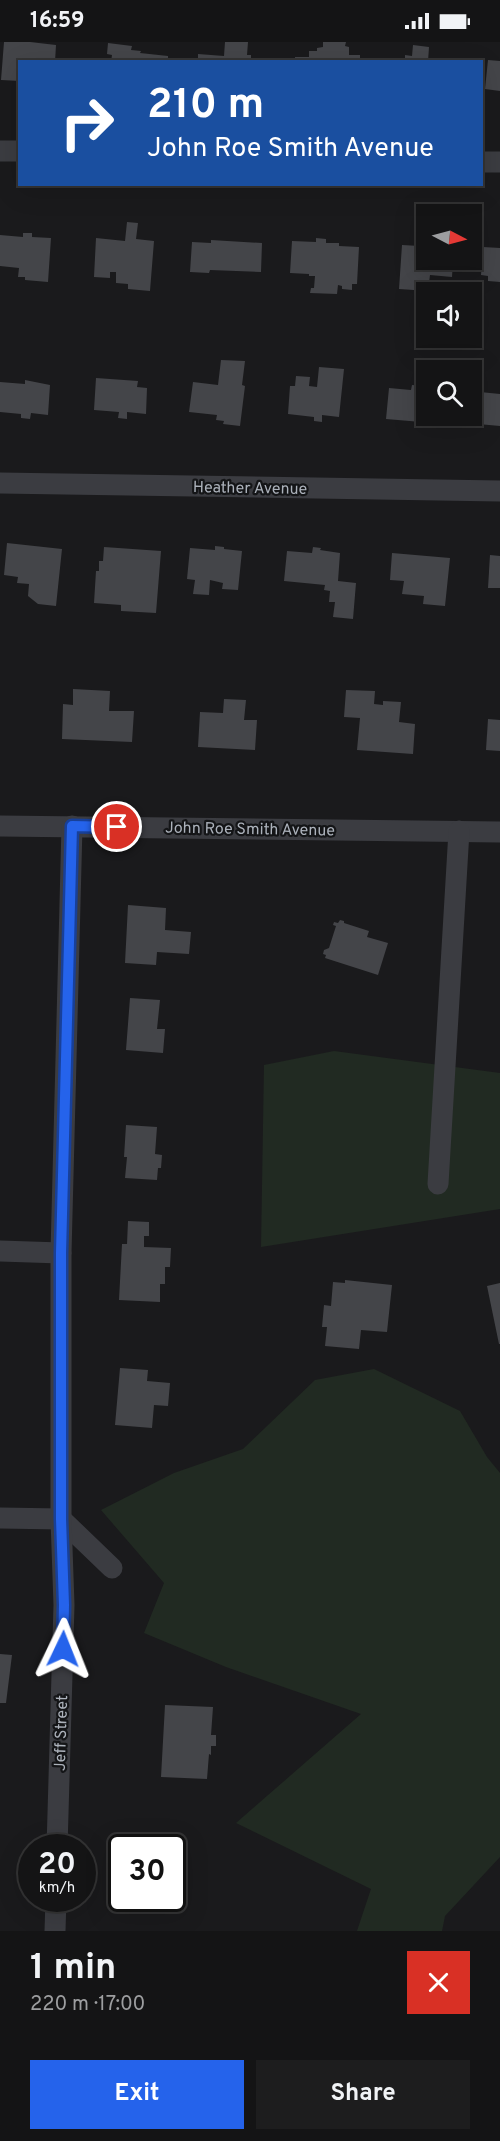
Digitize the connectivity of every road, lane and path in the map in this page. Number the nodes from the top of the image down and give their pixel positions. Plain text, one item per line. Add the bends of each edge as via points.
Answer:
1 (0, 151) edge
2 (18, 152) edge
3 (483, 162) edge
4 (500, 162) edge
5 (0, 483) edge
6 (500, 491) edge
7 (0, 826) edge
8 (72, 826) junction
9 (459, 831) junction
10 (500, 832) edge
11 (438, 1184) dead end
12 (0, 1251) edge
13 (61, 1253) junction
14 (0, 1518) edge
15 (61, 1519) junction
16 (111, 1568) dead end
17 (57, 1834) edge
18 (56, 1912) edge
19 (55, 1931) edge

1 - 2 street
3 - 4 street
5 - 6 street, Heather Avenue
7 - 8 street, John Roe Smith Avenue
8 - 9 street, John Roe Smith Avenue
8 - 13 street, Jeff Street
9 - 10 street, John Roe Smith Avenue
9 - 11 street
12 - 13 street
13 - 15 street, Jeff Street
14 - 15 street
15 - 16 street
15 - 17 street, Jeff Street via 64,1605
18 - 19 street

